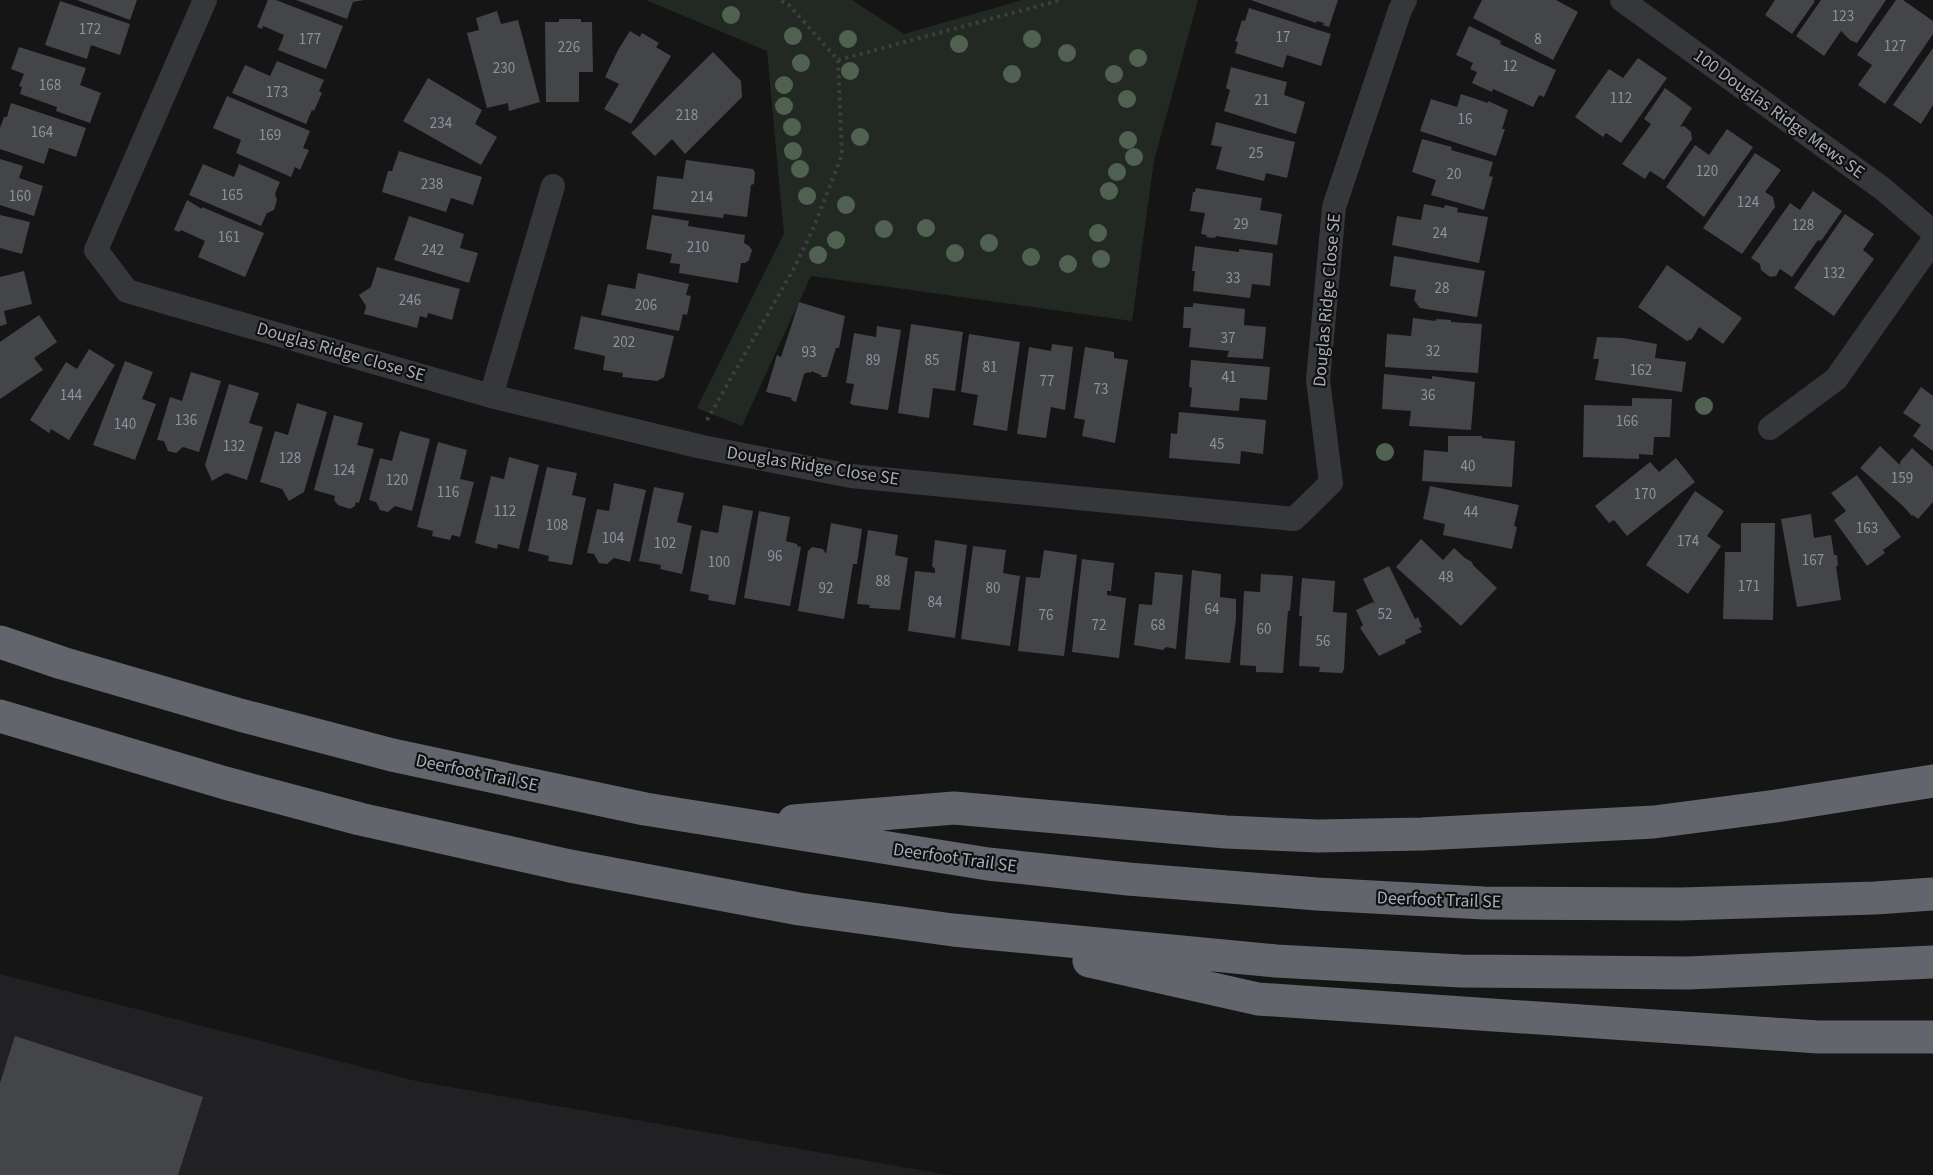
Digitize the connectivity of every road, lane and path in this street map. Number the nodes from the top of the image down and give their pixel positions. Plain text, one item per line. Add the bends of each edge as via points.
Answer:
1 (205, 0) edge
2 (780, 0) edge
3 (1061, 0) edge
4 (1405, 0) edge
5 (1622, 0) edge
6 (838, 60) junction
7 (554, 186) dead end
8 (1933, 232) edge
9 (1933, 241) edge
10 (491, 396) junction
11 (1770, 428) dead end
12 (702, 447) junction
13 (0, 642) edge
14 (0, 716) edge
15 (0, 739) edge
16 (1933, 781) edge
17 (225, 783) junction
18 (741, 825) junction
19 (1933, 894) edge
20 (953, 930) junction
21 (1933, 962) edge
22 (1933, 1037) edge

1 - 10 street, Douglas Ridge Close SE via 96,250 127,291
2 - 6 path
3 - 6 path
4 - 12 street, Douglas Ridge Close SE via 1334,207 1318,380 1331,483 1294,519 851,476
5 - 8 street, 100 Douglas Ridge Mews SE via 1883,189
6 - 12 path via 842,155 793,270 708,419
7 - 10 street
9 - 11 street via 1836,380
10 - 12 street, Douglas Ridge Close SE
13 - 18 highway, Deerfoot Trail SE via 240,715 392,755 645,809
14 - 17 highway
15 - 17 highway
16 - 18 highway via 1654,822 1422,834 1318,836 1226,832 954,808
17 - 20 highway via 360,819 570,866 799,909
18 - 19 highway, Deerfoot Trail SE via 988,864 1317,894 1484,903 1681,904
20 - 21 highway via 1276,962 1461,970 1688,973
20 - 22 highway via 1258,999 1818,1037

